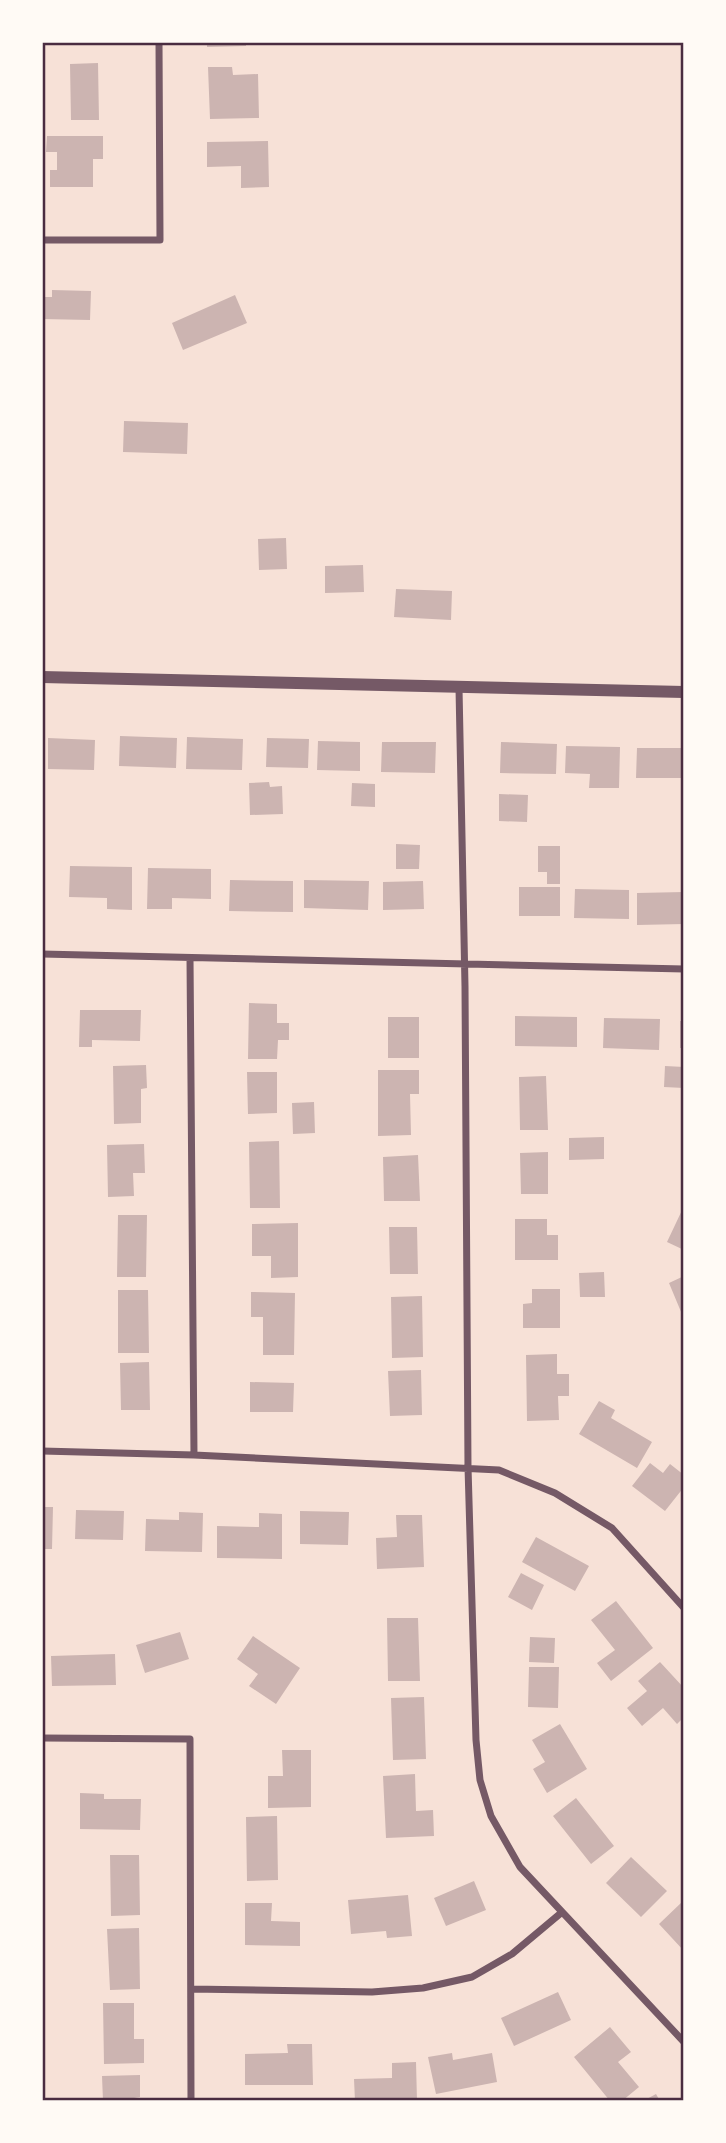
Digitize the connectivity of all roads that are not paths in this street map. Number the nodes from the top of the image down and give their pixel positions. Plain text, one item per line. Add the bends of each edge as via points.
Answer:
1 (159, 42) edge
2 (42, 240) edge
3 (42, 677) edge
4 (459, 688) junction
5 (684, 692) edge
6 (42, 954) edge
7 (190, 958) junction
8 (465, 964) junction
9 (684, 970) edge
10 (42, 1451) edge
11 (194, 1455) junction
12 (468, 1467) junction
13 (684, 1608) edge
14 (42, 1738) edge
15 (561, 1913) junction
16 (191, 1989) junction
17 (684, 2042) edge
18 (191, 2101) edge

1 - 2 street via 160,240
3 - 4 street
4 - 5 street
4 - 8 street
6 - 7 street
7 - 8 street
7 - 11 street
8 - 9 street
8 - 12 street
10 - 11 street
11 - 12 street
12 - 13 street via 499,1470 555,1493 612,1528
12 - 15 street via 480,1780 491,1816 520,1867
14 - 16 street via 190,1739
15 - 16 street via 512,1955 472,1977 423,1988 372,1992
15 - 17 street
16 - 18 street

